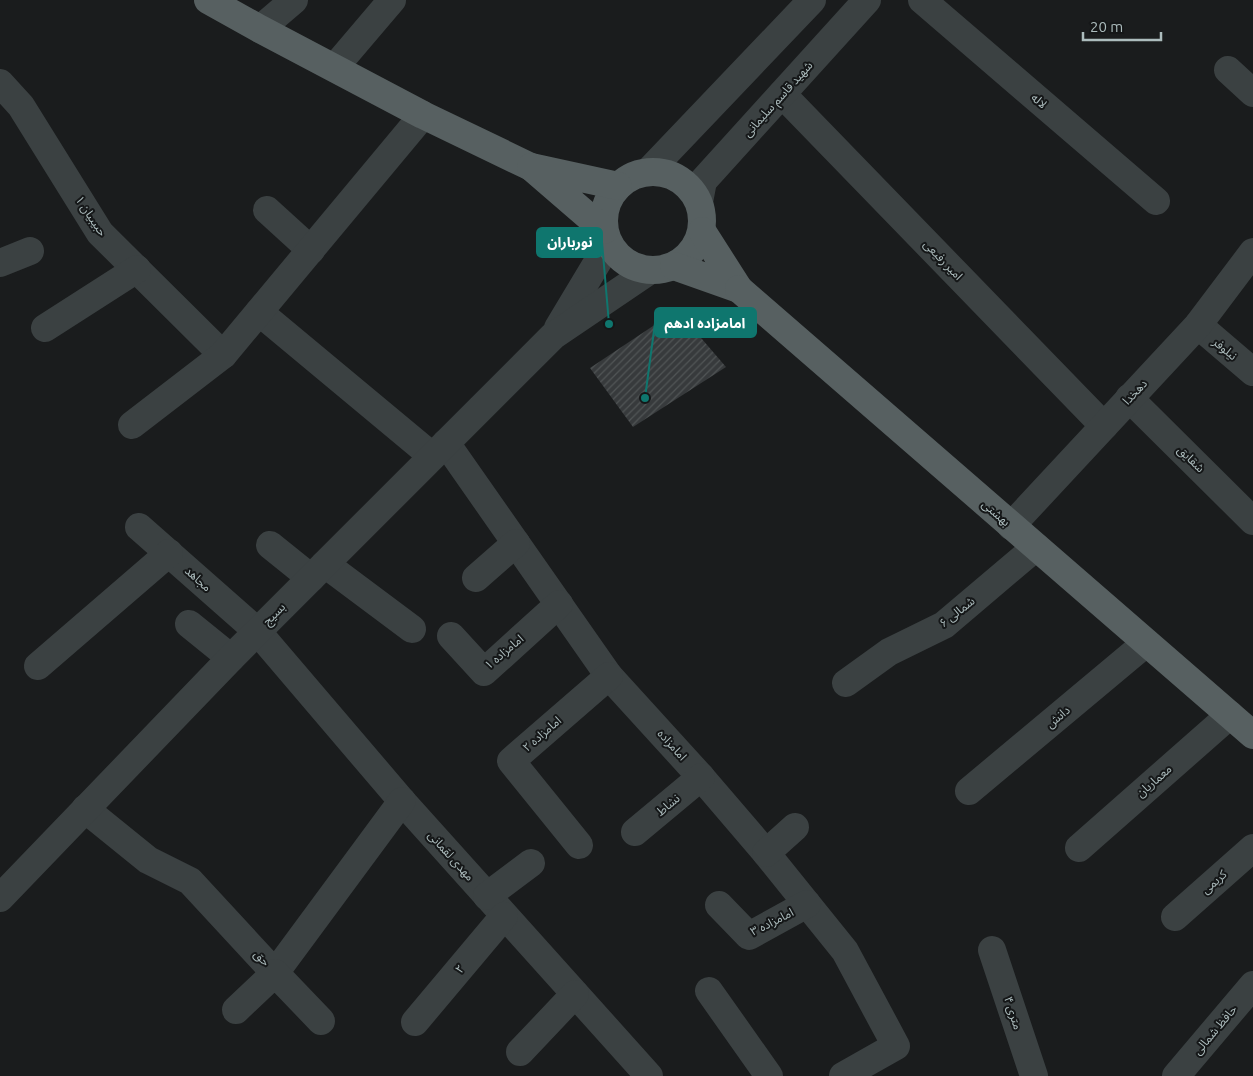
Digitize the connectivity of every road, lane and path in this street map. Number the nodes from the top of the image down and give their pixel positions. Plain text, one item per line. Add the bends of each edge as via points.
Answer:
1 (208, 0) edge
2 (294, 0) edge
3 (392, 0) edge
4 (812, 0) edge
5 (866, 0) edge
6 (922, 0) edge
7 (260, 29) junction
8 (335, 67) junction
9 (1228, 70) dead end
10 (0, 83) edge
11 (1253, 93) edge
12 (782, 94) junction
13 (423, 114) junction
14 (531, 167) junction
15 (648, 172) junction
16 (618, 186) junction
17 (1156, 201) dead end
18 (699, 202) junction
19 (266, 210) dead end
20 (702, 231) junction
21 (607, 237) junction
22 (311, 250) junction
23 (30, 251) dead end
24 (1253, 252) edge
25 (0, 263) edge
26 (662, 268) junction
27 (137, 269) junction
28 (739, 289) junction
29 (259, 312) junction
30 (1198, 325) junction
31 (45, 328) dead end
32 (553, 336) junction
33 (222, 355) junction
34 (1253, 372) edge
35 (1129, 398) junction
36 (132, 426) dead end
37 (1104, 426) junction
38 (439, 450) junction
39 (1253, 520) edge
40 (1011, 526) junction
41 (139, 527) dead end
42 (516, 543) junction
43 (270, 545) dead end
44 (1036, 547) junction
45 (170, 553) junction
46 (318, 571) junction
47 (476, 578) dead end
48 (559, 604) junction
49 (189, 624) dead end
50 (412, 629) dead end
51 (257, 631) junction
52 (452, 636) dead end
53 (1146, 643) junction
54 (231, 658) junction
55 (38, 666) dead end
56 (609, 676) junction
57 (846, 683) dead end
58 (1230, 715) junction
59 (1253, 735) edge
60 (701, 777) junction
61 (969, 791) dead end
62 (402, 801) junction
63 (85, 809) junction
64 (795, 827) dead end
65 (635, 832) dead end
66 (579, 845) dead end
67 (1079, 848) dead end
68 (1253, 848) edge
69 (766, 853) junction
70 (531, 863) dead end
71 (487, 896) junction
72 (0, 898) edge
73 (807, 904) junction
74 (718, 905) dead end
75 (504, 916) junction
76 (1175, 916) dead end
77 (992, 950) dead end
78 (275, 973) junction
79 (1252, 989) edge
80 (709, 991) dead end
81 (575, 994) junction
82 (236, 1010) dead end
83 (321, 1022) dead end
84 (415, 1022) dead end
85 (520, 1052) dead end
86 (639, 1073) edge
87 (1186, 1073) edge
88 (769, 1076) edge
89 (843, 1076) edge
90 (1034, 1076) edge

1 - 7 main road
2 - 7 street
3 - 8 street
4 - 15 street
5 - 12 street, شهید قاسم سلیمانی
6 - 17 street, لاله
7 - 8 main road
8 - 13 main road
9 - 11 street
10 - 27 street, حبیبیان ۱ via 21,106 100,233
12 - 18 street, شهید قاسم سلیمانی via 704,182
12 - 37 street, امیر رفیعی
13 - 14 main road
13 - 22 street
14 - 16 main road
14 - 21 main road
15 - 16 main road via 632,176
15 - 18 main road via 664,173 679,179
16 - 21 main road via 604,214
18 - 20 main road via 703,216
19 - 22 street
20 - 26 main road via 697,246 687,258
20 - 28 main road
21 - 26 main road via 618,257 633,266
21 - 32 street
22 - 29 street
23 - 25 street
24 - 30 street, دهخدا
26 - 28 main road
26 - 32 street
27 - 31 street
27 - 33 street, حبیبیان ۱
28 - 40 main road, بهشتی
29 - 33 street
29 - 38 street, امامزاده
30 - 34 street, نیلوفر
30 - 35 street, دهخدا
32 - 38 street, بسیج
33 - 36 street
35 - 37 street, دهخدا
35 - 39 street, شقایق
37 - 40 street, دهخدا
38 - 42 street, امامزاده
38 - 46 street, بسیج
40 - 44 main road, بهشتی
41 - 45 street, مجاهد
42 - 47 street
42 - 48 street, امامزاده
43 - 46 street
44 - 53 main road, بهشتی
44 - 57 street, شمالی ۶ via 944,625 889,652
45 - 51 street, مجاهد
45 - 55 street
46 - 50 street
46 - 51 street, بسیج
48 - 52 street, امامزاده ۱ via 484,672
48 - 56 street, امامزاده
49 - 54 street
51 - 54 street, بسیج
51 - 62 street, مهدی لقمانی
53 - 58 main road, بهشتی
53 - 61 street, دانش
54 - 63 street, بسیج
56 - 60 street, امامزاده
56 - 66 street, امامزاده ۲ via 511,761
58 - 59 main road, بهشتی
58 - 67 street, معماریان
60 - 65 street, نشاط
60 - 69 street, امامزاده
62 - 71 street, مهدی لقمانی
62 - 78 street, حق
63 - 72 street, بسیج
63 - 78 street, حق via 148,860 190,881
64 - 69 street
68 - 76 street, کریمی
69 - 73 street, امامزاده
70 - 71 street
71 - 75 street, مهدی لقمانی
73 - 74 street, امامزاده ۳ via 749,936
73 - 89 street, امامزاده via 845,951 896,1046
75 - 81 street, مهدی لقمانی
75 - 84 street, ۲
77 - 90 street, ۴ متری
78 - 82 street
78 - 83 street
79 - 87 street, حافظ شمالی
80 - 88 street
81 - 85 street
81 - 86 street, مهدی لقمانی

